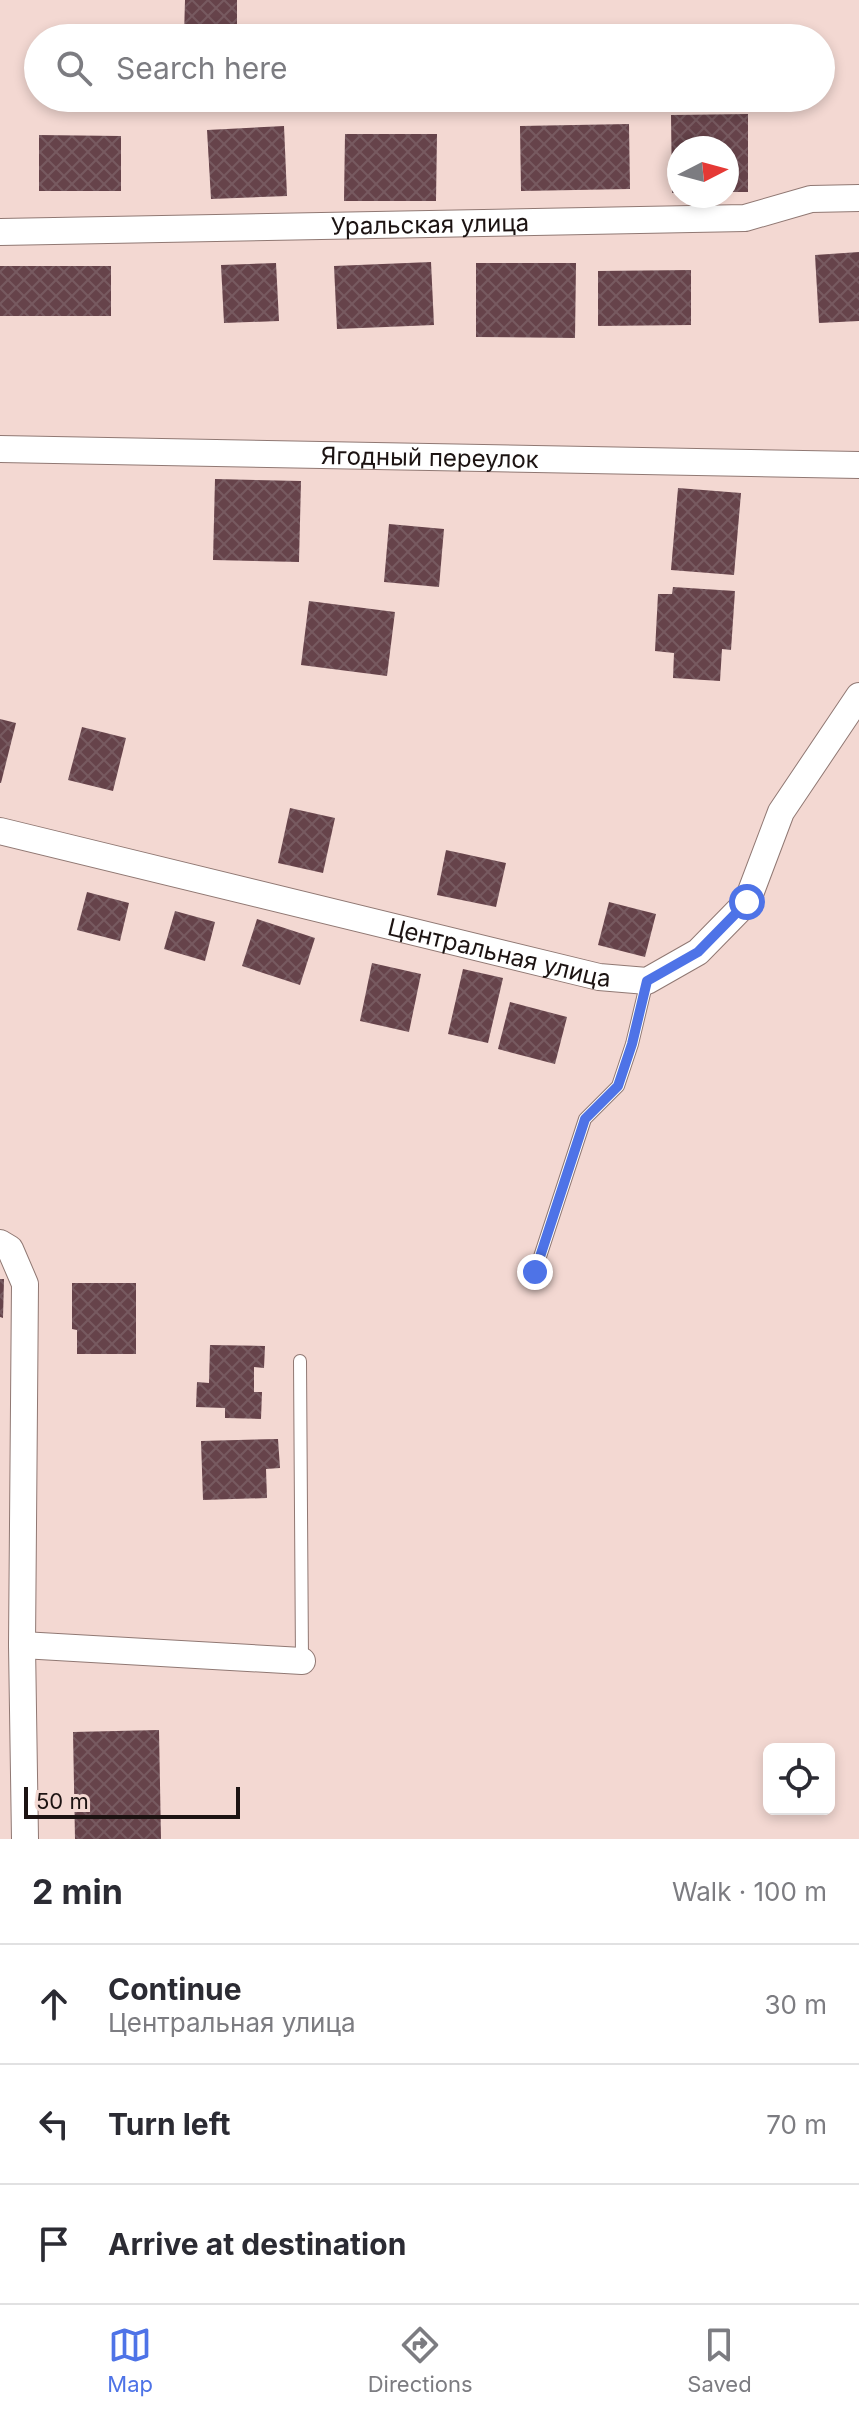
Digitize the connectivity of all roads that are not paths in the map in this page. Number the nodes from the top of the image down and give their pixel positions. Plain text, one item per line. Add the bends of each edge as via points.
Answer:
1 (859, 198) edge
2 (0, 232) edge
3 (0, 449) edge
4 (859, 465) edge
5 (859, 696) edge
6 (0, 831) edge
7 (647, 981) junction
8 (0, 1243) edge
9 (535, 1272) dead end
10 (300, 1361) dead end
11 (22, 1645) junction
12 (302, 1661) joint
13 (25, 1839) edge

1 - 2 street, Уральская улица via 811,199 745,218
3 - 4 street, Ягодный переулок
5 - 7 street, Центральная улица via 781,812 747,902 698,952
6 - 7 street, Центральная улица via 599,977
7 - 9 lane via 618,1086 585,1119
8 - 11 street via 10,1249 25,1284
10 - 12 lane
11 - 12 street
11 - 13 street

